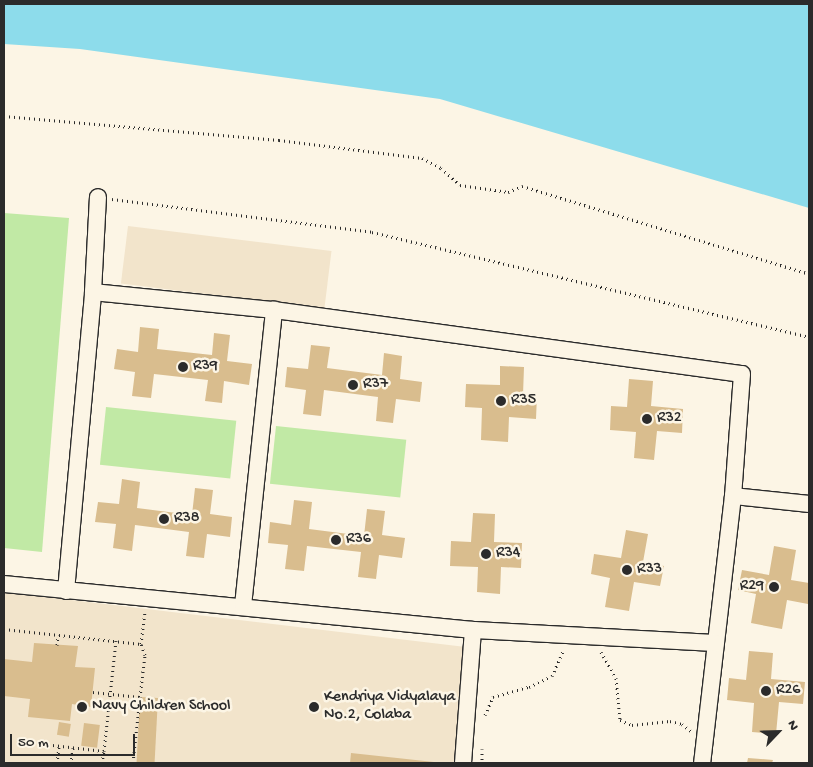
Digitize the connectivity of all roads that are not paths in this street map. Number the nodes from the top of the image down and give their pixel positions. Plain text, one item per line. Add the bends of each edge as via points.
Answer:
1 (98, 197) road end
2 (93, 292) junction
3 (274, 310) junction
4 (733, 496) junction
5 (809, 504) edge
6 (4, 584) edge
7 (66, 591) junction
8 (243, 606) junction
9 (473, 630) junction
10 (716, 643) junction
11 (463, 763) edge
12 (702, 763) edge

1 - 2 street
2 - 3 street
2 - 7 street
3 - 4 street via 742,374
3 - 8 street
4 - 5 street
4 - 10 street
6 - 7 street
7 - 8 street
8 - 9 street
9 - 10 street
9 - 11 street
10 - 12 street

